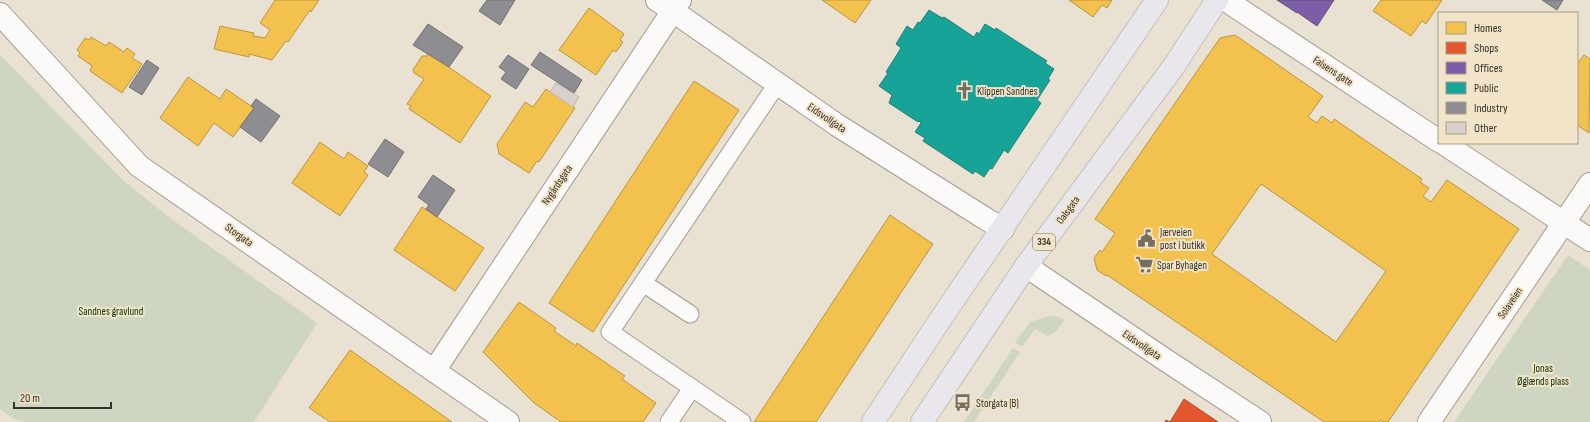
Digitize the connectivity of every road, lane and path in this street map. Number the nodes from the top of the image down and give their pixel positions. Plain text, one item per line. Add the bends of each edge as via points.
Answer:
1 (1157, 0) edge
2 (1217, 0) edge
3 (1227, 0) edge
4 (670, 4) edge
5 (0, 14) edge
6 (777, 84) junction
7 (1438, 140) edge
8 (1445, 144) edge
9 (1590, 184) edge
10 (1564, 223) junction
11 (1003, 229) junction
12 (1590, 240) edge
13 (1026, 266) junction
14 (643, 283) junction
15 (690, 314) dead end
16 (434, 371) junction
17 (692, 388) junction
18 (508, 422) edge
19 (669, 422) edge
20 (742, 422) edge
21 (873, 422) edge
22 (922, 422) edge
23 (1260, 422) edge
24 (1429, 422) edge

1 - 11 main road
2 - 13 main road, Oalsgata / 334 via 1174,66
3 - 7 street, Falsens gate
4 - 6 street, Eidsvollgata
4 - 16 street, Nygårdsgata
5 - 16 street, Storgata via 139,166
6 - 11 street, Eidsvollgata via 837,125
6 - 14 lane
8 - 10 street
9 - 10 street, Solaveien
10 - 12 street
10 - 24 street, Solaveien
11 - 21 main road
13 - 22 main road, Oalsgata / 334
13 - 23 street, Eidsvollgata
14 - 15 lane
14 - 17 lane via 610,332
16 - 18 street, Storgata
17 - 19 lane
17 - 20 lane

